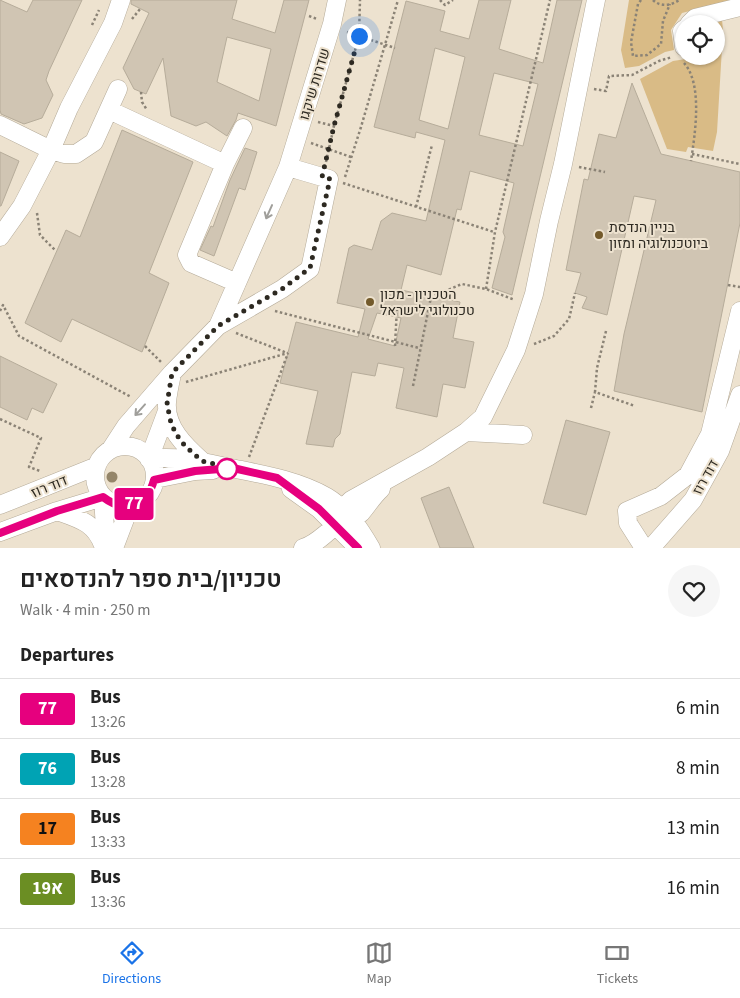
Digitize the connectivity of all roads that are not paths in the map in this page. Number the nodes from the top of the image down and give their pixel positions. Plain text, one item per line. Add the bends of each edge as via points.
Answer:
1 (121, 0) edge
2 (337, 0) edge
3 (596, 0) edge
4 (740, 7) edge
5 (707, 15) edge
6 (118, 89) dead end
7 (108, 110) junction
8 (0, 125) edge
9 (243, 128) dead end
10 (51, 150) junction
11 (224, 164) junction
12 (288, 167) junction
13 (0, 237) edge
14 (237, 283) junction
15 (740, 311) edge
16 (225, 329) junction
17 (171, 373) junction
18 (740, 395) edge
19 (168, 411) junction
20 (483, 417) junction
21 (466, 432) junction
22 (111, 449) junction
23 (149, 459) junction
24 (202, 461) junction
25 (96, 466) junction
26 (240, 466) junction
27 (154, 480) junction
28 (103, 497) junction
29 (0, 505) edge
30 (130, 506) junction
31 (57, 511) junction
32 (344, 518) junction
33 (0, 532) edge
34 (106, 548) edge
35 (114, 548) edge
36 (304, 548) edge
37 (358, 548) edge
38 (371, 548) edge
39 (644, 548) edge
40 (651, 548) edge

1 - 10 street
2 - 12 street, שדרות שיקגו
3 - 20 street via 530,306 516,350
4 - 5 street
6 - 7 street
7 - 10 street via 94,142 76,154 64,149
7 - 11 street
8 - 10 street
9 - 11 street
10 - 13 street via 22,206
11 - 14 street via 187,255 191,263
12 -> 14 street, שדרות שיקגו
12 - 16 street via 332,180 310,268
14 - 16 street, שדרות שיקגו
15 - 39 street via 710,434 688,475 662,496 627,511 628,523
16 - 17 street
17 - 19 street
17 -> 22 street
18 - 40 street, דוד רוז via 720,451 693,500
19 - 23 street
19 - 24 street via 176,434
20 - 21 street
20 - 21 street via 516,435
21 - 32 street via 351,500
22 - 23 street via 132,447
22 - 25 street
23 - 24 street via 166,457
23 - 27 street
24 - 26 street
25 - 28 street via 96,483
25 - 29 street, דוד רוז
26 - 27 street
26 - 32 street via 277,478 319,509
27 - 30 street via 146,497
28 - 30 street via 121,507
28 - 31 street, דוד רוז
28 - 34 street
30 - 35 street
31 - 33 street, דוד רוז
31 - 34 street via 91,526
32 - 36 street via 321,540
32 - 37 street
32 - 38 street

